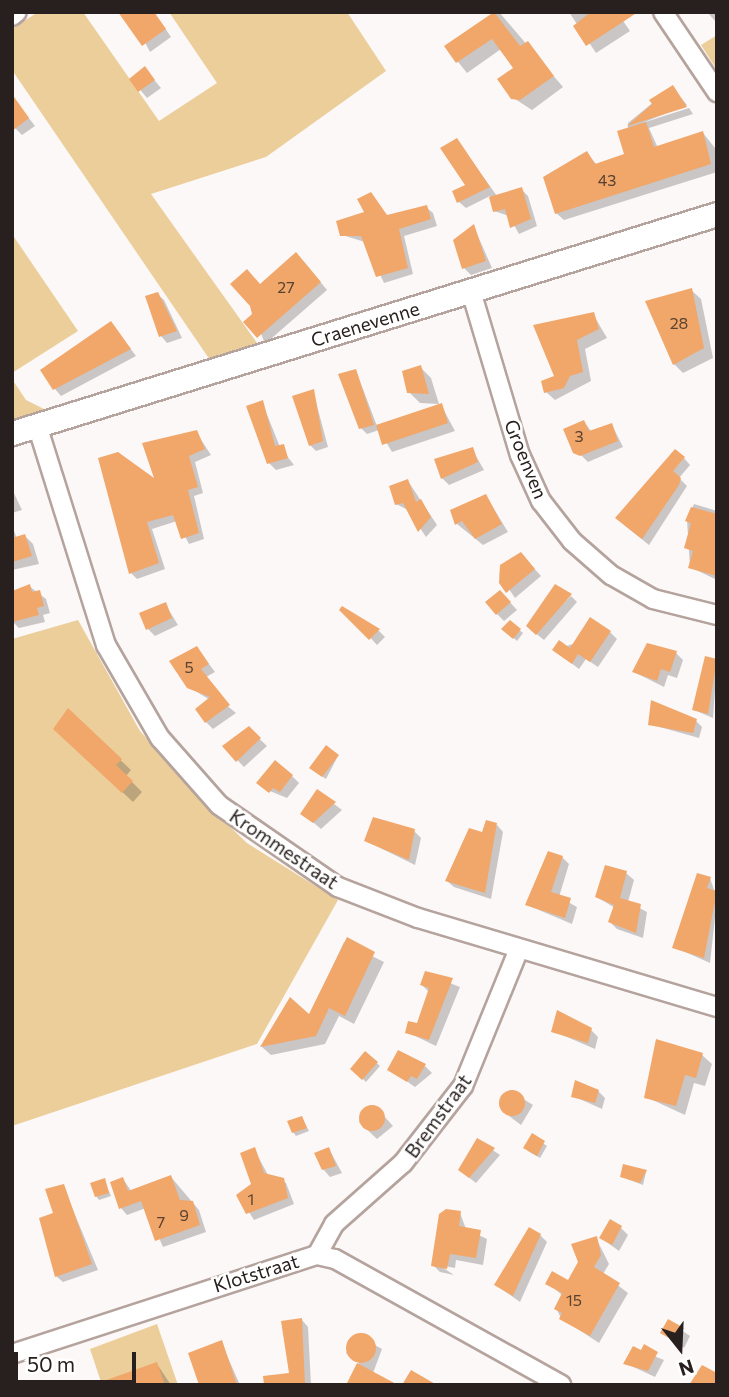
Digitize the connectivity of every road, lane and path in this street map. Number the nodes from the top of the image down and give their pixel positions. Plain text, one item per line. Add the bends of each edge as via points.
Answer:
1 (17, 12) edge
2 (663, 12) edge
3 (12, 16) edge
4 (717, 92) edge
5 (717, 214) edge
6 (471, 291) junction
7 (37, 425) junction
8 (12, 433) edge
9 (717, 615) edge
10 (519, 949) junction
11 (717, 1007) edge
12 (317, 1255) junction
13 (12, 1354) edge
14 (561, 1385) edge

1 - 3 street
2 - 4 street
5 - 6 street, Craenevenne
6 - 7 street, Craenevenne
6 - 9 street, Groenven via 520,455 541,501 572,541 611,575 653,599
7 - 8 street, Craenevenne
7 - 10 street, Krommestraat via 106,645 131,695 195,778 249,829 338,887
10 - 11 street, Krommestraat
10 - 12 street, Bremstraat via 463,1086 403,1163 334,1224
12 - 13 street, Klotstraat
12 - 14 street, Klotstraat via 335,1259

